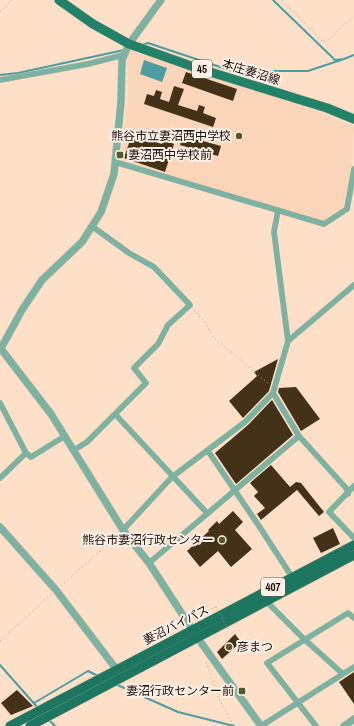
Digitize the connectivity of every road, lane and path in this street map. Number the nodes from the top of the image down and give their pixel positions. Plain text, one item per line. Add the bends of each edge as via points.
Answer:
1 (12, 0) edge
2 (59, 0) edge
3 (161, 0) edge
4 (282, 0) edge
5 (0, 12) edge
6 (354, 16) edge
7 (129, 44) junction
8 (123, 55) junction
9 (0, 80) edge
10 (354, 119) edge
11 (116, 162) junction
12 (354, 168) edge
13 (278, 210) junction
14 (93, 227) junction
15 (354, 285) edge
16 (190, 305) junction
17 (288, 341) junction
18 (0, 349) edge
19 (274, 391) junction
20 (0, 403) edge
21 (115, 414) junction
22 (65, 436) junction
23 (299, 436) junction
24 (74, 450) junction
25 (208, 451) junction
26 (26, 453) junction
27 (172, 477) junction
28 (0, 478) edge
29 (354, 486) edge
30 (234, 491) junction
31 (348, 494) junction
32 (207, 513) junction
33 (0, 527) edge
34 (123, 530) junction
35 (354, 538) edge
36 (354, 545) edge
37 (354, 555) edge
38 (149, 563) junction
39 (292, 577) junction
40 (56, 590) junction
41 (266, 601) junction
42 (198, 616) dead end
43 (354, 618) edge
44 (228, 629) dead end
45 (195, 634) junction
46 (304, 639) junction
47 (0, 641) edge
48 (205, 659) dead end
49 (354, 667) edge
50 (119, 673) junction
51 (343, 674) junction
52 (296, 702) junction
53 (354, 719) edge
54 (10, 726) edge
55 (30, 726) edge
56 (234, 726) edge
57 (261, 726) edge
58 (316, 726) edge
59 (344, 726) edge

1 - 5 path
2 - 7 main road, 本庄妻沼線 / 45 via 93,24
3 - 7 street
4 - 6 path via 323,42
7 - 8 street
7 - 10 main road, 本庄妻沼線 / 45
8 - 9 street
8 - 11 street
11 - 13 street
11 - 14 street via 108,196
12 - 13 street via 347,209 324,224
13 - 17 street via 274,232
14 - 16 street via 129,253 154,267
14 - 18 street via 82,242 42,280
15 - 17 street
16 - 19 path via 206,324 212,336
16 - 21 street via 168,325 158,344 134,368 146,383
17 - 19 street
18 - 22 street
19 - 23 street
19 - 25 street via 245,422
20 - 26 street
21 - 24 street via 87,442
21 - 27 street
22 - 24 street
22 - 26 street via 31,457
23 - 30 street
23 - 31 street via 346,488
24 - 34 street
25 - 27 street
25 - 30 street
26 - 28 street
27 - 32 street
27 - 34 street
29 - 31 street
30 - 32 street
30 - 39 street
31 - 35 street via 329,512
32 - 38 street
33 - 40 street
34 - 38 street
34 - 40 path
36 - 39 highway, 妻沼バイパス / 407
37 - 41 highway, 妻沼バイパス / 407
38 - 45 street
39 - 45 highway, 妻沼バイパス / 407
40 - 47 path
40 - 50 street
41 - 45 highway, 妻沼バイパス / 407
41 - 46 street
42 - 44 path, bridge via 216,607
43 - 46 street via 348,612
45 - 50 highway, 妻沼バイパス / 407
45 - 57 street
46 - 51 street
46 - 52 street via 267,663
48 - 56 path via 218,697
49 - 51 street
50 - 54 highway, 妻沼バイパス / 407
50 - 55 highway, 妻沼バイパス / 407
51 - 52 street
52 - 57 street
52 - 58 street
53 - 59 street

